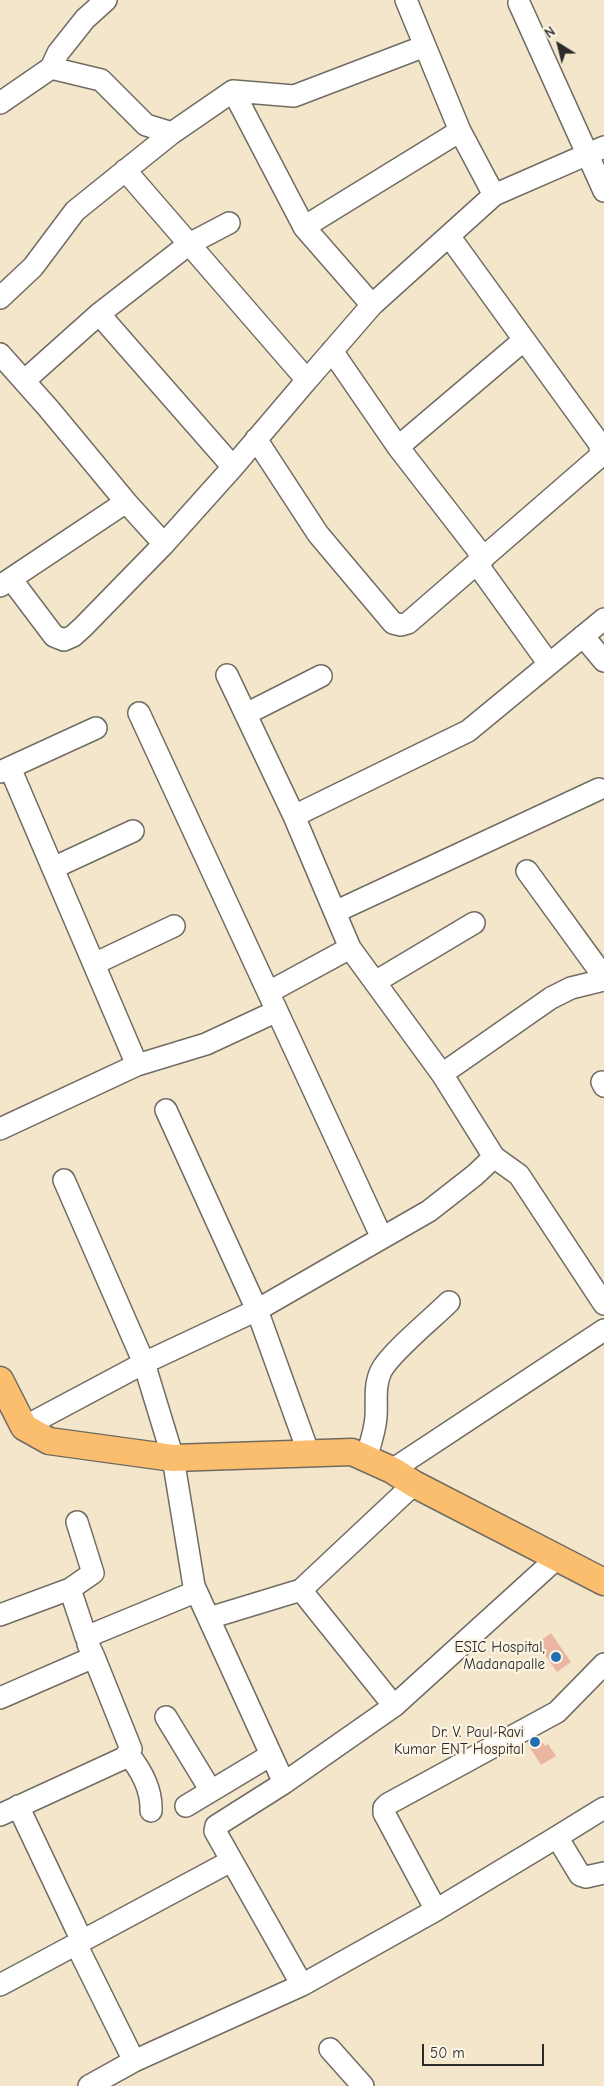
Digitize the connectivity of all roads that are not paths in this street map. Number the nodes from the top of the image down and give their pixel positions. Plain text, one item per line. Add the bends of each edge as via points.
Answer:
1 (106, 0) edge
2 (406, 0) edge
3 (519, 3) dead end
4 (425, 46) junction
5 (51, 68) junction
6 (233, 91) junction
7 (0, 103) edge
8 (460, 131) junction
9 (172, 133) junction
10 (596, 151) edge
11 (125, 170) junction
12 (604, 191) edge
13 (494, 195) junction
14 (230, 223) dead end
15 (304, 227) junction
16 (449, 236) junction
17 (189, 244) junction
18 (0, 298) edge
19 (372, 305) junction
20 (99, 314) junction
21 (524, 340) junction
22 (332, 351) junction
23 (0, 354) edge
24 (307, 380) junction
25 (24, 381) junction
26 (256, 439) junction
27 (398, 447) junction
28 (233, 467) junction
29 (126, 502) junction
30 (164, 544) junction
31 (481, 561) junction
32 (5, 582) edge
33 (604, 619) edge
34 (583, 636) junction
35 (604, 661) edge
36 (549, 664) junction
37 (227, 675) dead end
38 (321, 676) dead end
39 (139, 713) dead end
40 (246, 714) junction
41 (96, 728) dead end
42 (5, 770) edge
43 (599, 789) dead end
44 (294, 816) junction
45 (133, 831) dead end
46 (53, 868) junction
47 (527, 871) dead end
48 (335, 912) junction
49 (474, 923) dead end
50 (174, 926) dead end
51 (350, 948) junction
52 (94, 964) junction
53 (604, 978) edge
54 (375, 982) junction
55 (273, 1002) junction
56 (137, 1065) junction
57 (442, 1074) junction
58 (166, 1110) dead end
59 (0, 1129) edge
60 (494, 1157) junction
61 (64, 1180) dead end
62 (382, 1238) junction
63 (449, 1302) dead end
64 (604, 1304) edge
65 (257, 1310) junction
66 (604, 1330) edge
67 (144, 1363) junction
68 (0, 1380) edge
69 (13, 1417) edge
70 (309, 1454) junction
71 (173, 1458) junction
72 (366, 1458) junction
73 (392, 1470) junction
74 (414, 1484) junction
75 (77, 1522) dead end
76 (556, 1559) junction
77 (604, 1582) edge
78 (194, 1586) junction
79 (70, 1589) junction
80 (301, 1590) junction
81 (0, 1615) edge
82 (209, 1618) junction
83 (86, 1637) junction
84 (94, 1657) junction
85 (604, 1664) edge
86 (0, 1698) edge
87 (394, 1706) junction
88 (166, 1717) dead end
89 (128, 1754) junction
90 (271, 1755) junction
91 (284, 1783) junction
92 (212, 1791) junction
93 (186, 1806) dead end
94 (604, 1808) edge
95 (9, 1811) edge
96 (150, 1811) dead end
97 (557, 1837) junction
98 (231, 1861) junction
99 (604, 1872) edge
100 (436, 1910) junction
101 (79, 1943) junction
102 (0, 1985) edge
103 (302, 1985) junction
104 (330, 2049) dead end
105 (134, 2062) junction
106 (89, 2086) edge
107 (363, 2086) edge

1 - 5 street via 85,19 58,53
2 - 4 street
3 - 10 street
4 - 6 street via 294,96
4 - 8 street
5 - 7 street
5 - 9 street via 101,80 146,125
6 - 9 street
6 - 15 street
8 - 13 street
8 - 15 street
9 - 11 street
10 - 12 street
10 - 13 street
11 - 17 street
11 - 18 street via 74,211 33,267
13 - 16 street
14 - 17 street
15 - 19 street
16 - 19 street
16 - 21 street
17 - 20 street
17 - 24 street
19 - 22 street
20 - 25 street
20 - 28 street
21 - 27 street
21 - 31 street via 599,442 601,453
22 - 24 street
22 - 27 street
23 - 25 street
24 - 26 street
25 - 29 street
26 - 28 street
26 - 31 street via 318,534 393,623 401,625 408,622
27 - 31 street
28 - 30 street
29 - 30 street
29 - 32 street
30 - 32 street via 83,627 64,640 54,636
31 - 36 street
33 - 34 street
34 - 35 street
34 - 36 street
36 - 44 street via 468,731
37 - 40 street
38 - 40 street
39 - 55 street
40 - 44 street
41 - 42 street
42 - 46 street
43 - 48 street
44 - 48 street
45 - 46 street
46 - 52 street
47 - 53 street
48 - 51 street
49 - 54 street
50 - 52 street
51 - 54 street
51 - 55 street
52 - 56 street
53 - 57 street via 551,998
54 - 57 street
55 - 56 street via 206,1044
55 - 62 street
56 - 59 street
57 - 60 street
58 - 65 street
60 - 62 street via 428,1211
60 - 64 street via 519,1175
61 - 67 street
62 - 65 street
63 - 72 street via 391,1357 382,1370 376,1389 373,1435
65 - 67 street
65 - 70 street
66 - 73 street
67 - 69 street
67 - 71 street
68 - 69 main road
69 - 71 main road via 49,1441
70 - 71 main road
70 - 72 main road via 352,1452
71 - 78 street
72 - 73 main road
73 - 74 main road
74 - 76 main road
74 - 80 street
75 - 79 street via 93,1574
76 - 77 main road
76 - 87 street
78 - 82 street
78 - 83 street via 195,1592
79 - 81 street
79 - 83 street
80 - 82 street
80 - 87 street
82 - 90 street
83 - 84 street
84 - 86 street
84 - 89 street via 130,1749
85 - 100 street via 558,1712 384,1808
87 - 91 street
88 - 92 street
89 - 95 street
89 - 96 street via 148,1785 152,1799
90 - 91 street
90 - 92 street
91 - 98 street via 216,1826 215,1831
92 - 93 street
94 - 97 street
95 - 101 street
97 - 99 street via 580,1875 586,1877
97 - 100 street
98 - 101 street
98 - 103 street
100 - 103 street
101 - 102 street
101 - 105 street
103 - 105 street
104 - 107 street
105 - 106 street

